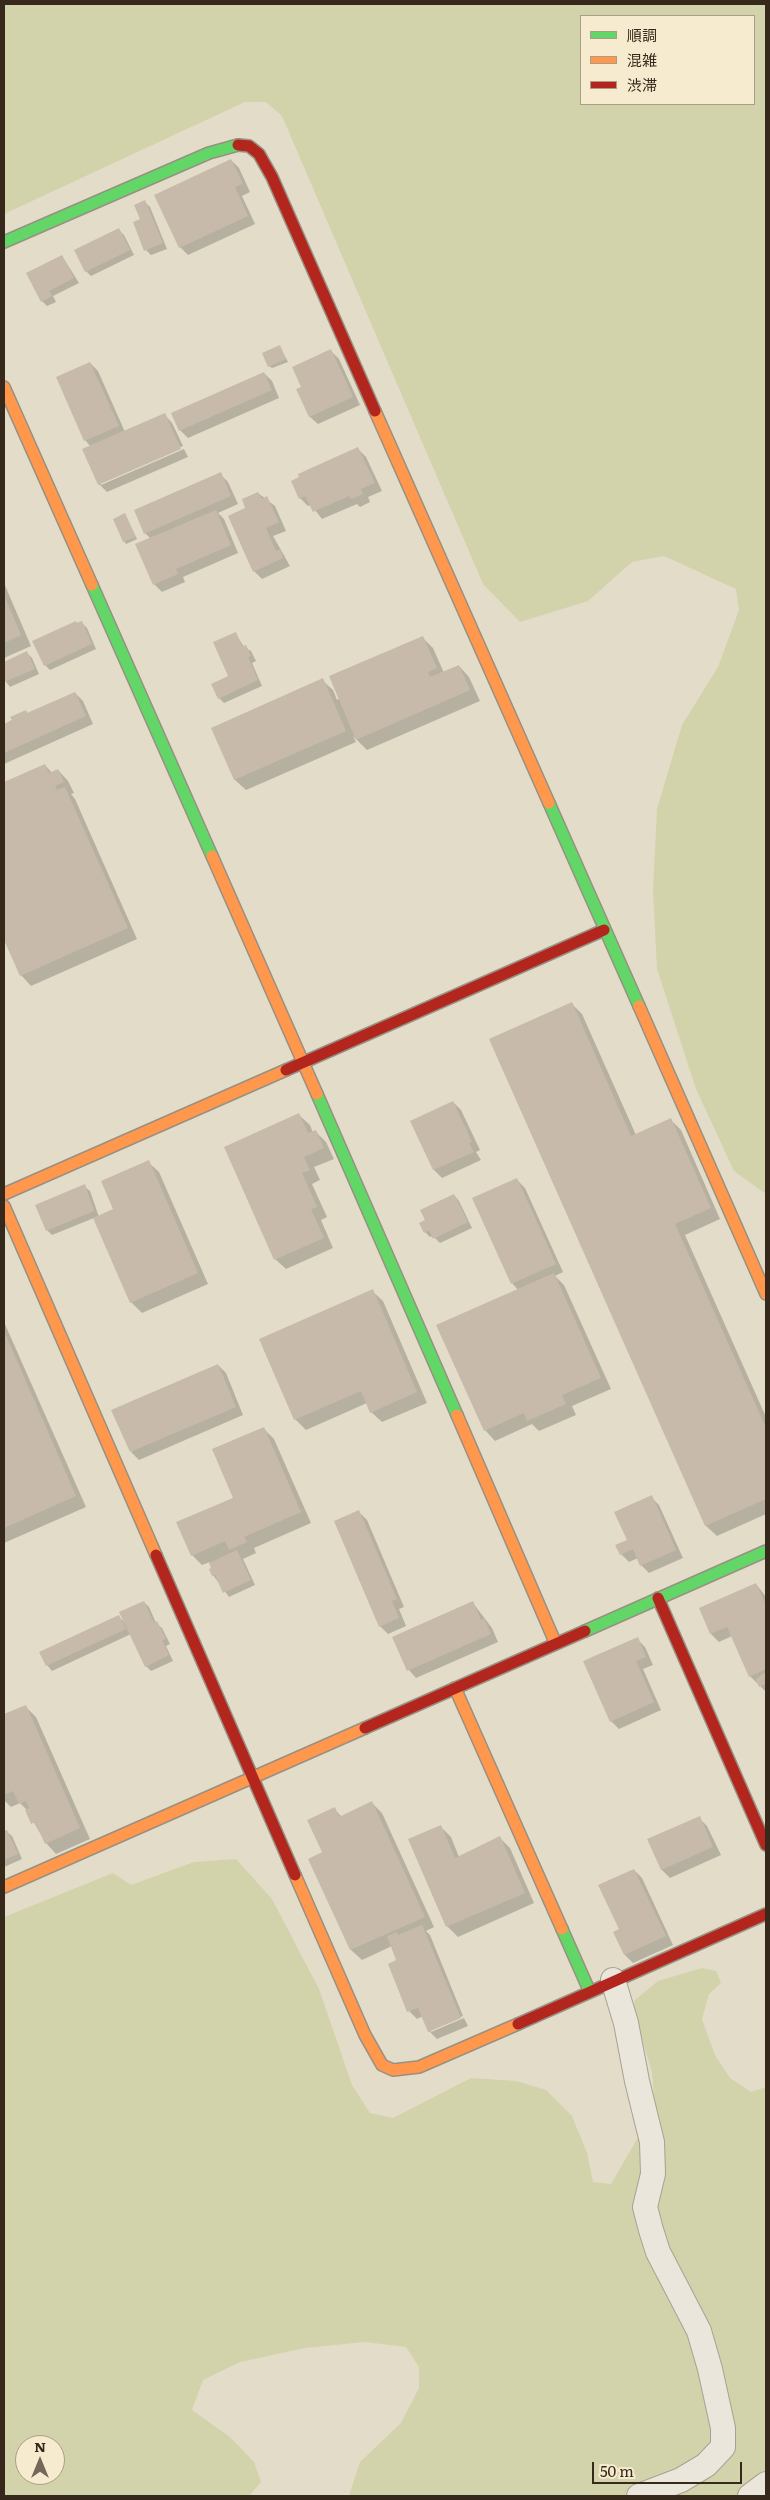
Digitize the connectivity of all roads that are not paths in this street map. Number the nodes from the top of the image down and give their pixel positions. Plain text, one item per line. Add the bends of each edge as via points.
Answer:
1 (4, 242) edge
2 (4, 387) edge
3 (604, 930) junction
4 (304, 1064) junction
5 (4, 1194) edge
6 (4, 1206) edge
7 (766, 1294) edge
8 (766, 1551) edge
9 (658, 1598) junction
10 (555, 1642) junction
11 (454, 1688) junction
12 (252, 1778) junction
13 (766, 1845) edge
14 (4, 1887) edge
15 (766, 1914) edge
16 (613, 1980) junction
17 (589, 1990) junction
18 (766, 2484) edge
19 (639, 2496) edge
20 (750, 2496) edge

1 - 3 street via 209,153 237,145 249,146 259,154 272,177
2 - 4 street
3 - 4 street
3 - 7 street
4 - 5 street
4 - 10 street
6 - 12 street
8 - 9 street
9 - 10 street
9 - 13 street
10 - 11 street
11 - 12 street
11 - 17 street
12 - 14 street
12 - 17 street via 365,2035 382,2065 393,2070 419,2067
15 - 16 street
16 - 17 street
16 - 19 street via 626,2023 652,2142 653,2174 646,2207 649,2222 658,2252 699,2331 723,2428 723,2448 706,2464 681,2480
18 - 20 street

